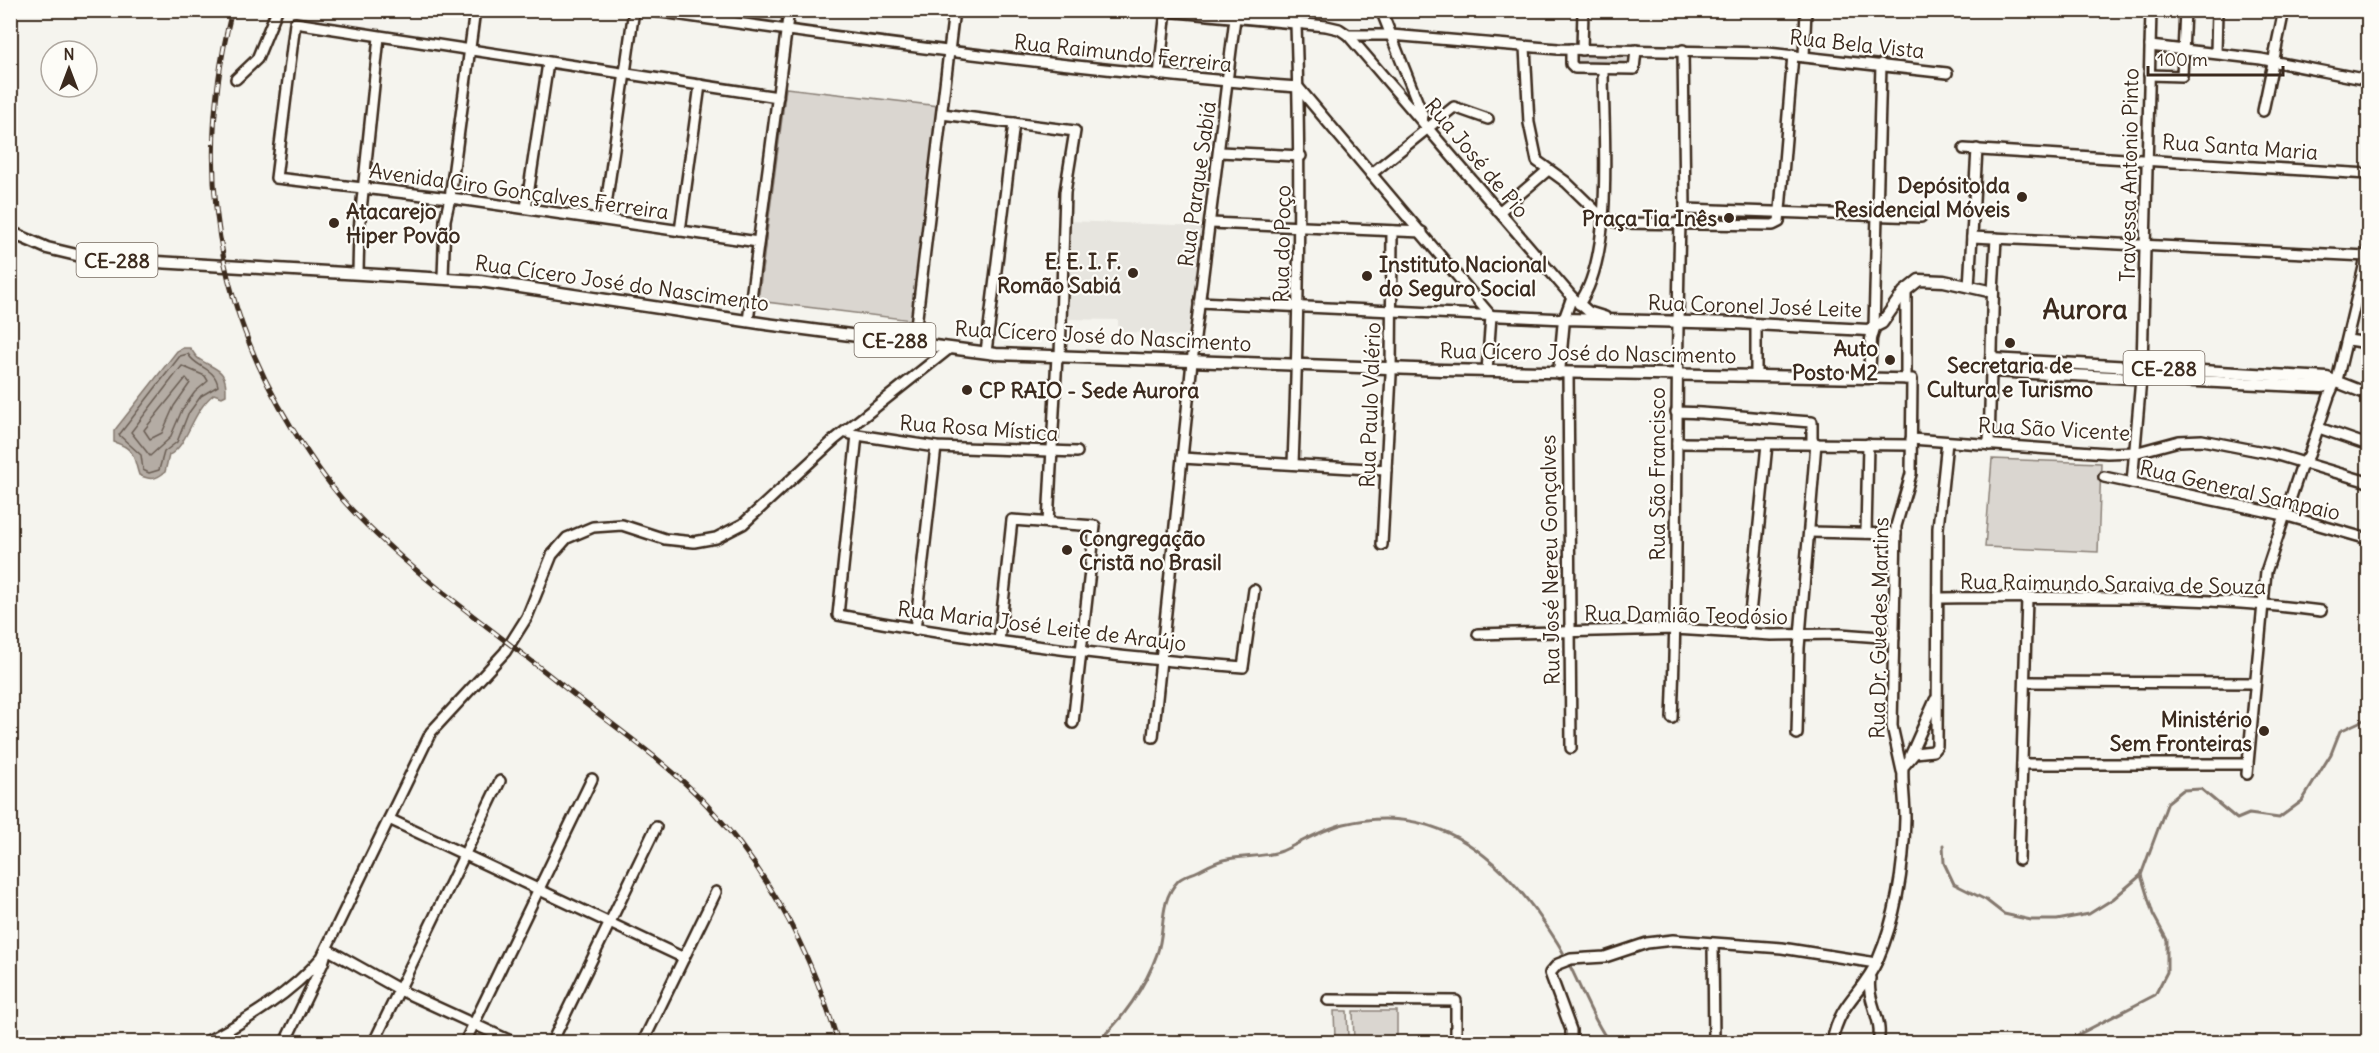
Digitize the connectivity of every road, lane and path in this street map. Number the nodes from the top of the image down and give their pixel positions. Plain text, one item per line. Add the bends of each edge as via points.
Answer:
1 (277, 10) edge
2 (475, 10) edge
3 (634, 10) edge
4 (648, 10) edge
5 (789, 10) edge
6 (954, 10) edge
7 (1155, 10) edge
8 (1381, 10) edge
9 (1583, 10) edge
10 (1806, 10) edge
11 (2151, 10) edge
12 (2185, 10) edge
13 (2217, 10) edge
14 (2284, 10) edge
15 (1166, 11) edge
16 (1235, 15) edge
17 (1296, 24) junction
18 (786, 31) junction
19 (1348, 35) junction
20 (1391, 35) junction
21 (379, 37) junction
22 (2150, 46) junction
23 (1525, 47) junction
24 (2184, 49) junction
25 (1571, 50) junction
26 (1582, 50) junction
27 (1636, 50) junction
28 (1683, 50) junction
29 (470, 52) junction
30 (949, 52) junction
31 (2216, 53) junction
32 (1793, 55) junction
33 (1804, 56) junction
34 (2274, 61) junction
35 (548, 63) junction
36 (1881, 64) junction
37 (1603, 69) junction
38 (1947, 73) dead end
39 (625, 74) junction
40 (1159, 75) junction
41 (2149, 75) junction
42 (236, 79) dead end
43 (2368, 80) edge
44 (1229, 82) junction
45 (700, 85) junction
46 (1298, 87) junction
47 (778, 97) junction
48 (2263, 111) dead end
49 (942, 114) junction
50 (1488, 119) dead end
51 (1014, 123) junction
52 (1428, 127) junction
53 (1964, 148) dead end
54 (1977, 149) junction
55 (1220, 152) junction
56 (1300, 156) junction
57 (2148, 158) junction
58 (1548, 170) junction
59 (1371, 174) junction
60 (2368, 174) edge
61 (363, 188) junction
62 (450, 198) junction
63 (526, 208) junction
64 (1685, 209) junction
65 (1781, 211) junction
66 (1499, 212) junction
67 (1878, 217) junction
68 (1921, 217) dead end
69 (1603, 218) junction
70 (604, 219) junction
71 (1211, 223) junction
72 (1680, 224) junction
73 (1300, 226) junction
74 (680, 231) junction
75 (1392, 231) junction
76 (10, 232) edge
77 (1422, 232) junction
78 (1972, 237) junction
79 (1996, 238) junction
80 (758, 242) junction
81 (2146, 245) junction
82 (2368, 253) edge
83 (358, 272) junction
84 (2366, 272) edge
85 (443, 277) junction
86 (1969, 286) junction
87 (1906, 291) junction
88 (1993, 292) junction
89 (1576, 301) junction
90 (1199, 302) junction
91 (1299, 307) junction
92 (1392, 311) junction
93 (1491, 316) junction
94 (1564, 319) junction
95 (748, 321) junction
96 (1635, 322) junction
97 (1677, 322) junction
98 (1756, 324) junction
99 (1874, 328) junction
100 (2348, 340) junction
101 (914, 342) junction
102 (2368, 343) edge
103 (950, 348) junction
104 (986, 352) junction
105 (1058, 356) junction
106 (1991, 358) junction
107 (1192, 362) junction
108 (1297, 366) junction
109 (2142, 367) junction
110 (1391, 369) junction
111 (1991, 371) junction
112 (1487, 372) junction
113 (1563, 373) junction
114 (1675, 374) junction
115 (1756, 374) junction
116 (1869, 378) junction
117 (1909, 379) junction
118 (2141, 379) junction
119 (2335, 383) junction
120 (2368, 394) edge
121 (1676, 412) junction
122 (2319, 428) junction
123 (843, 432) junction
124 (857, 435) junction
125 (1911, 442) junction
126 (1947, 442) junction
127 (1677, 443) junction
128 (1814, 443) junction
129 (1767, 444) junction
130 (1868, 444) junction
131 (1989, 445) junction
132 (2368, 445) edge
133 (936, 447) junction
134 (1053, 452) junction
135 (1077, 452) dead end
136 (2135, 452) junction
137 (1182, 458) junction
138 (2303, 462) junction
139 (1293, 465) junction
140 (1386, 470) junction
141 (2104, 477) dead end
142 (2368, 482) edge
143 (2132, 483) junction
144 (2284, 515) junction
145 (1048, 522) junction
146 (1810, 532) junction
147 (1866, 533) junction
148 (1896, 534) junction
149 (2368, 539) edge
150 (1382, 545) dead end
151 (1254, 590) dead end
152 (2027, 597) junction
153 (1939, 598) junction
154 (2263, 604) junction
155 (2321, 611) dead end
156 (1675, 629) junction
157 (915, 630) junction
158 (1571, 631) junction
159 (1478, 634) dead end
160 (1748, 634) junction
161 (1801, 635) junction
162 (1894, 638) junction
163 (999, 641) junction
164 (1081, 652) junction
165 (1162, 661) junction
166 (2025, 682) junction
167 (2256, 683) junction
168 (1937, 695) junction
169 (1672, 718) dead end
170 (1073, 723) dead end
171 (1797, 734) dead end
172 (1153, 737) dead end
173 (1571, 747) dead end
174 (2022, 764) junction
175 (1904, 767) junction
176 (592, 779) dead end
177 (500, 781) dead end
178 (389, 819) junction
179 (656, 827) dead end
180 (465, 855) junction
181 (2019, 860) dead end
182 (539, 890) junction
183 (716, 892) dead end
184 (610, 923) junction
185 (1713, 945) junction
186 (327, 949) junction
187 (684, 958) junction
188 (1876, 963) junction
189 (1871, 974) junction
190 (399, 990) junction
191 (1328, 1000) dead end
192 (474, 1024) junction
193 (206, 1042) edge
194 (285, 1042) edge
195 (374, 1042) edge
196 (465, 1042) edge
197 (513, 1042) edge
198 (552, 1042) edge
199 (643, 1042) edge
200 (1456, 1042) edge
201 (1571, 1042) edge
202 (1714, 1042) edge
203 (1832, 1042) edge
204 (1878, 1042) edge

1 - 42 street via 257,59
2 - 29 street
3 - 39 street
4 - 18 street, Rua Raimundo Ferreira
5 - 18 street
6 - 30 street
7 - 15 street, Rua Bela Vista
8 - 20 street
9 - 26 street
10 - 33 street
11 - 22 street, Travessa Antonio Pinto
12 - 24 street
13 - 31 street
14 - 34 street
15 - 16 street, Rua Bela Vista
15 - 40 street
16 - 17 street, Rua Bela Vista
16 - 44 street, Rua Parque Sabiá
17 - 19 street, Rua Bela Vista via 1334,27
17 - 46 street, Rua do Poço
18 - 30 street, Rua Raimundo Ferreira
18 - 47 street
19 - 20 street, Rua Bela Vista
19 - 52 street, Rua José de Pio
20 - 23 street, Rua Bela Vista
20 - 52 street
21 - 29 street
21 - 61 street
21 - 61 street, Avenida Ciro Gonçalves Ferreira via 295,23 276,178
22 - 24 street
22 - 41 street, Travessa Antonio Pinto
23 - 25 street, Rua Bela Vista
23 - 58 street via 1532,148 1537,161
24 - 31 street
24 - 41 street via 2182,76
25 - 26 street, Rua Bela Vista
25 - 37 street via 1571,64 1575,68
26 - 27 street, Rua Bela Vista
27 - 28 street, Rua Bela Vista
27 - 37 street via 1634,69
28 - 32 street, Rua Bela Vista
28 - 64 street, Rua São Francisco
29 - 35 street
29 - 62 street
30 - 40 street, Rua Raimundo Ferreira
30 - 49 street
31 - 34 street
32 - 33 street, Rua Bela Vista
32 - 65 street
33 - 36 street, Rua Bela Vista
34 - 43 street
34 - 48 street
35 - 39 street
35 - 63 street
36 - 38 street, Rua Bela Vista
36 - 67 street
37 - 69 street, Rua José Nereu Gonçalves
39 - 45 street
39 - 70 street
40 - 44 street, Rua Raimundo Ferreira
41 - 57 street, Travessa Antonio Pinto
44 - 46 street, Rua Raimundo Ferreira
44 - 55 street, Rua Parque Sabiá
45 - 47 street
45 - 74 street
46 - 56 street, Rua do Poço
46 - 59 street
47 - 80 street
49 - 51 street
49 - 101 street
50 - 52 street via 1454,107
51 - 104 street
51 - 105 street via 1076,131 1065,192
52 - 59 street
52 - 66 street, Rua José de Pio
53 - 54 street, Rua Santa Maria
54 - 57 street, Rua Santa Maria
54 - 78 street
55 - 56 street
55 - 71 street, Rua Parque Sabiá
56 - 73 street, Rua do Poço
57 - 60 street, Rua Santa Maria
57 - 81 street, Travessa Antonio Pinto
58 - 66 street
58 - 69 street
59 - 77 street
61 - 62 street, Avenida Ciro Gonçalves Ferreira
61 - 83 street
62 - 63 street, Avenida Ciro Gonçalves Ferreira
62 - 85 street via 445,220
63 - 70 street, Avenida Ciro Gonçalves Ferreira
64 - 65 street
64 - 72 street, Rua São Francisco
65 - 67 street
65 - 72 street via 1779,222 1773,225
66 - 89 street, Rua José de Pio
67 - 68 street
67 - 99 street
69 - 72 street via 1620,223
69 - 89 street, Rua José Nereu Gonçalves via 1595,274
70 - 74 street, Avenida Ciro Gonçalves Ferreira
71 - 73 street
71 - 90 street, Rua Parque Sabiá
72 - 97 street, Rua São Francisco
73 - 75 street
73 - 91 street, Rua do Poço
74 - 80 street, Avenida Ciro Gonçalves Ferreira
75 - 77 street
75 - 92 street, Rua Paulo Valério
76 - 83 main road, Rua Cícero José do Nascimento / CE-288 via 48,248 89,258
77 - 93 street
78 - 79 street
78 - 86 street
79 - 81 street
79 - 88 street
80 - 95 street
81 - 82 street
81 - 109 street, Travessa Antonio Pinto
82 - 84 street
83 - 85 main road, Rua Cícero José do Nascimento / CE-288
84 - 100 street
85 - 95 main road, Rua Cícero José do Nascimento / CE-288
86 - 87 main road via 1926,279 1916,281
86 - 88 main road
87 - 99 main road
87 - 117 street, Rua Dr. Guedes Martins
88 - 106 main road
89 - 94 street, Rua José Nereu Gonçalves
89 - 96 street, Rua Coronel José Leite via 1595,315
90 - 91 street, Rua Coronel José Leite
90 - 107 street, Rua Parque Sabiá
91 - 92 street, Rua Coronel José Leite
91 - 108 street, Rua do Poço
92 - 93 street, Rua Coronel José Leite
92 - 110 street, Rua Paulo Valério
93 - 94 street, Rua Coronel José Leite
93 - 112 street
94 - 96 main road, Rua Coronel José Leite
94 - 113 main road, Rua José Nereu Gonçalves
95 - 101 main road, Rua Cícero José do Nascimento / CE-288
96 - 97 main road, Rua Coronel José Leite
97 - 98 main road, Rua Coronel José Leite
97 - 114 street, Rua São Francisco
98 - 99 main road, Rua Coronel José Leite via 1862,331
98 - 115 street
99 - 116 main road
100 - 102 street
100 - 119 street
101 - 103 main road, Rua Cícero José do Nascimento / CE-288
103 - 104 main road, Rua Cícero José do Nascimento / CE-288
103 - 123 street
104 - 105 main road, Rua Cícero José do Nascimento / CE-288
105 - 107 main road, Rua Cícero José do Nascimento / CE-288
105 - 134 street
106 - 109 main road, CE-288
106 - 111 main road
107 - 108 main road, Rua Cícero José do Nascimento / CE-288
107 - 137 street, Rua Parque Sabiá
108 - 110 main road, Rua Cícero José do Nascimento / CE-288
108 - 139 street, Rua do Poço
109 - 118 street, Travessa Antonio Pinto
109 - 119 main road, CE-288 via 2326,378
110 - 112 main road, Rua Cícero José do Nascimento / CE-288
110 - 140 street, Rua Paulo Valério
111 - 118 main road, CE-288
111 - 131 street
112 - 113 main road, Rua Cícero José do Nascimento / CE-288
113 - 114 main road, Rua Cícero José do Nascimento / CE-288
113 - 158 street, Rua José Nereu Gonçalves
114 - 115 main road, Rua Cícero José do Nascimento / CE-288
114 - 121 street, Rua São Francisco
115 - 116 main road, Rua Cícero José do Nascimento / CE-288
116 - 117 street, Rua Cícero José do Nascimento
117 - 125 street, Rua Dr. Guedes Martins
118 - 119 main road, CE-288 via 2322,387
118 - 136 street, Travessa Antonio Pinto
119 - 120 main road, CE-288
119 - 122 street
121 - 127 street, Rua São Francisco
121 - 128 street via 1812,422
122 - 132 street
122 - 138 street
123 - 124 street, Rua Rosa Mística
123 - 178 street via 743,524 716,538 694,542 665,539 622,525 593,527 567,538 552,555 527,617 505,652 431,732
124 - 133 street, Rua Rosa Mística
124 - 157 street, Rua Maria José Leite de Araújo via 838,615
125 - 126 street, Rua São Vicente
125 - 130 street, Rua São Vicente
125 - 148 street, Rua Dr. Guedes Martins via 1910,478
126 - 131 street, Rua São Vicente
126 - 153 street via 1938,528
127 - 129 street, Rua São Vicente
127 - 156 street, Rua São Francisco
128 - 129 street, Rua São Vicente
128 - 130 street, Rua São Vicente
128 - 146 street
129 - 160 street
130 - 147 street, Rua Dr. Guedes Martins
131 - 136 street, Rua São Vicente
133 - 134 street, Rua Rosa Mística
133 - 157 street
134 - 135 street, Rua Rosa Mística
134 - 145 street
136 - 138 street, Rua São Vicente via 2198,440
136 - 143 street, Travessa Antonio Pinto
137 - 139 street
137 - 165 street, Rua Parque Sabiá
138 - 142 street, Rua São Vicente
138 - 144 street
139 - 140 street
140 - 150 street, Rua Paulo Valério
141 - 143 street, Rua General Sampaio
143 - 144 street, Rua General Sampaio
144 - 149 street, Rua General Sampaio
144 - 154 street via 2266,572
145 - 163 street via 1012,520
145 - 164 street via 1095,526
146 - 147 street
146 - 161 street
147 - 148 street
148 - 162 street, Rua Dr. Guedes Martins
151 - 165 street, Rua Maria José Leite de Araújo via 1243,667
152 - 153 street, Rua Raimundo Saraiva de Souza
152 - 154 street, Rua Raimundo Saraiva de Souza
152 - 166 street
153 - 168 street
154 - 155 street, Rua Raimundo Saraiva de Souza
154 - 167 street
156 - 158 street, Rua Damião Teodósio
156 - 160 street, Rua Damião Teodósio
156 - 169 street, Rua São Francisco
157 - 163 street, Rua Maria José Leite de Araújo
158 - 159 street, Rua Damião Teodósio
158 - 173 street, Rua José Nereu Gonçalves
160 - 161 street, Rua Damião Teodósio
161 - 162 street, Rua Damião Teodósio
161 - 171 street
162 - 175 street, Rua Dr. Guedes Martins via 1893,732
163 - 164 street, Rua Maria José Leite de Araújo
164 - 165 street, Rua Maria José Leite de Araújo
164 - 170 street
165 - 172 street, Rua Parque Sabiá
166 - 167 street
166 - 174 street
167 - 174 street via 2248,769
168 - 175 street
168 - 175 street via 1936,748 1917,752
174 - 181 street
175 - 188 street, Rua Dr. Guedes Martins via 1900,879
176 - 182 street
177 - 180 street
178 - 180 street
178 - 186 street
179 - 184 street
180 - 182 street
180 - 190 street
182 - 184 street
182 - 192 street
183 - 187 street
184 - 187 street
184 - 198 street
185 - 188 street via 1782,948
185 - 201 street via 1674,940 1605,957 1561,962 1550,973 1571,1030
185 - 202 street
186 - 190 street
186 - 193 street via 303,977
186 - 194 street
187 - 199 street
188 - 189 street, Rua Dr. Guedes Martins
189 - 203 street, Rua Dr. Guedes Martins via 1840,1014
189 - 204 street via 1869,988 1879,1024
190 - 192 street
190 - 195 street
191 - 200 street via 1456,1001
192 - 196 street
192 - 197 street

